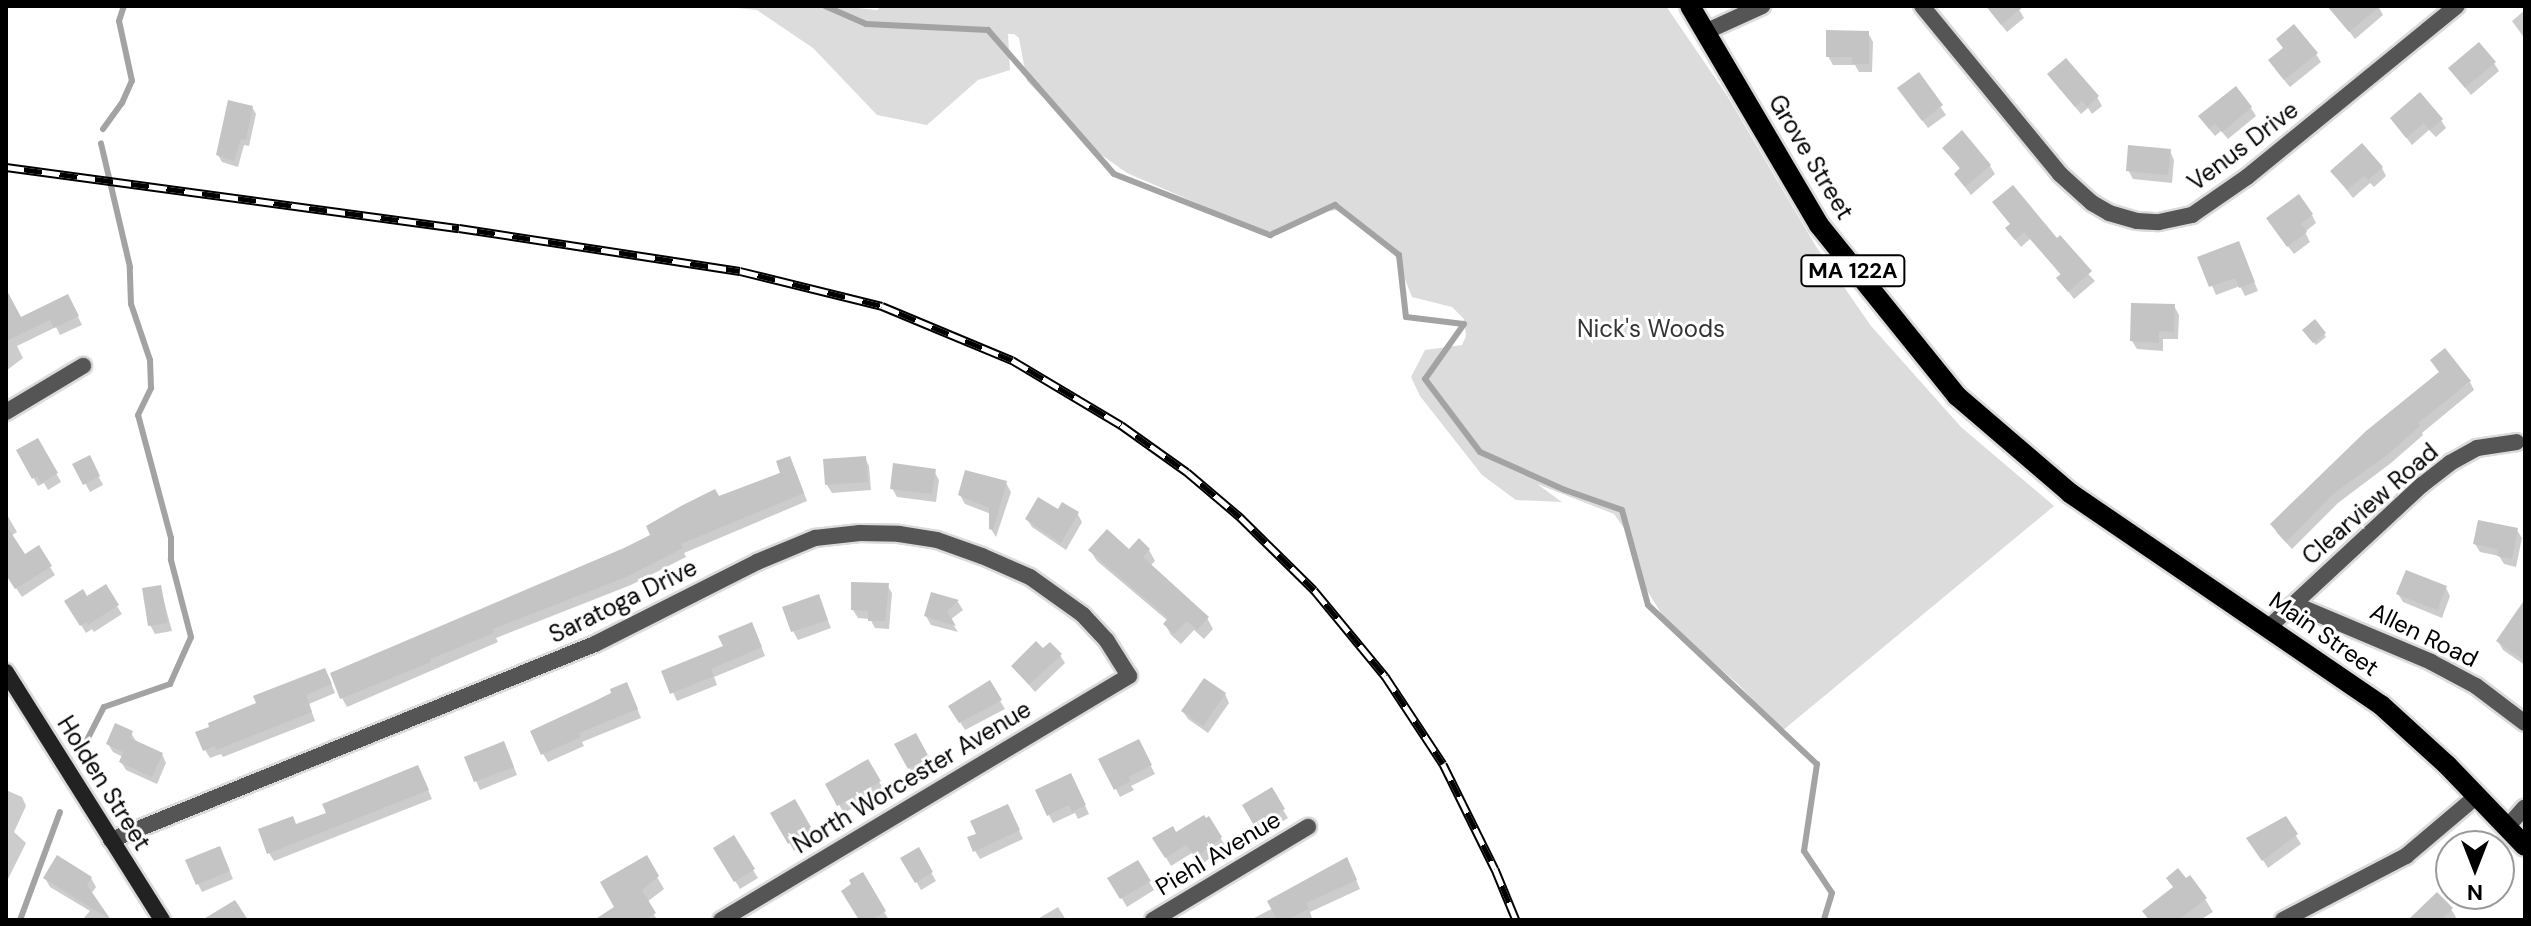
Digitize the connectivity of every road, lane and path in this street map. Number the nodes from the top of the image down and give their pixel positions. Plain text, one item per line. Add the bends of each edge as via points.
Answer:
1 (1690, 6) edge
2 (1762, 6) edge
3 (1922, 6) edge
4 (2457, 6) edge
5 (1736, 12) edge
6 (1705, 32) junction
7 (83, 366) dead end
8 (6, 412) edge
9 (2517, 442) dead end
10 (2070, 493) joint
11 (2294, 604) junction
12 (2269, 627) junction
13 (6, 672) edge
14 (1129, 676) joint
15 (2525, 723) edge
16 (2478, 795) junction
17 (2525, 807) edge
18 (2508, 826) junction
19 (1308, 827) dead end
20 (111, 840) junction
21 (2525, 846) edge
22 (162, 920) edge
23 (721, 920) edge
24 (1153, 920) edge
25 (2283, 920) edge

1 - 6 main road, Grove Street / MA 122A
2 - 5 street
3 - 4 street, Venus Drive via 2060,174 2109,213 2159,222 2192,215 2247,177
5 - 6 street
6 - 10 main road, Grove Street / MA 122A via 1811,213 1873,296 1957,396
7 - 8 street
9 - 11 street, Clearview Road via 2477,448 2450,463
10 - 12 main road, Main Street / MA 122A
11 - 12 street, Clearview Road
11 - 15 street, Allen Road via 2431,662 2476,686
12 - 16 main road, Main Street / MA 122A via 2381,705
13 - 20 main road, Holden Street
14 - 20 street, Saratoga Drive via 1083,615 1011,568 920,536 882,532 815,538 595,644
14 - 23 street, North Worcester Avenue
16 - 18 main road, Main Street / MA 122A
16 - 25 street via 2406,856
17 - 18 street
18 - 21 main road, Main Street / MA 122A
19 - 24 street, Piehl Avenue
20 - 22 main road, Holden Street

